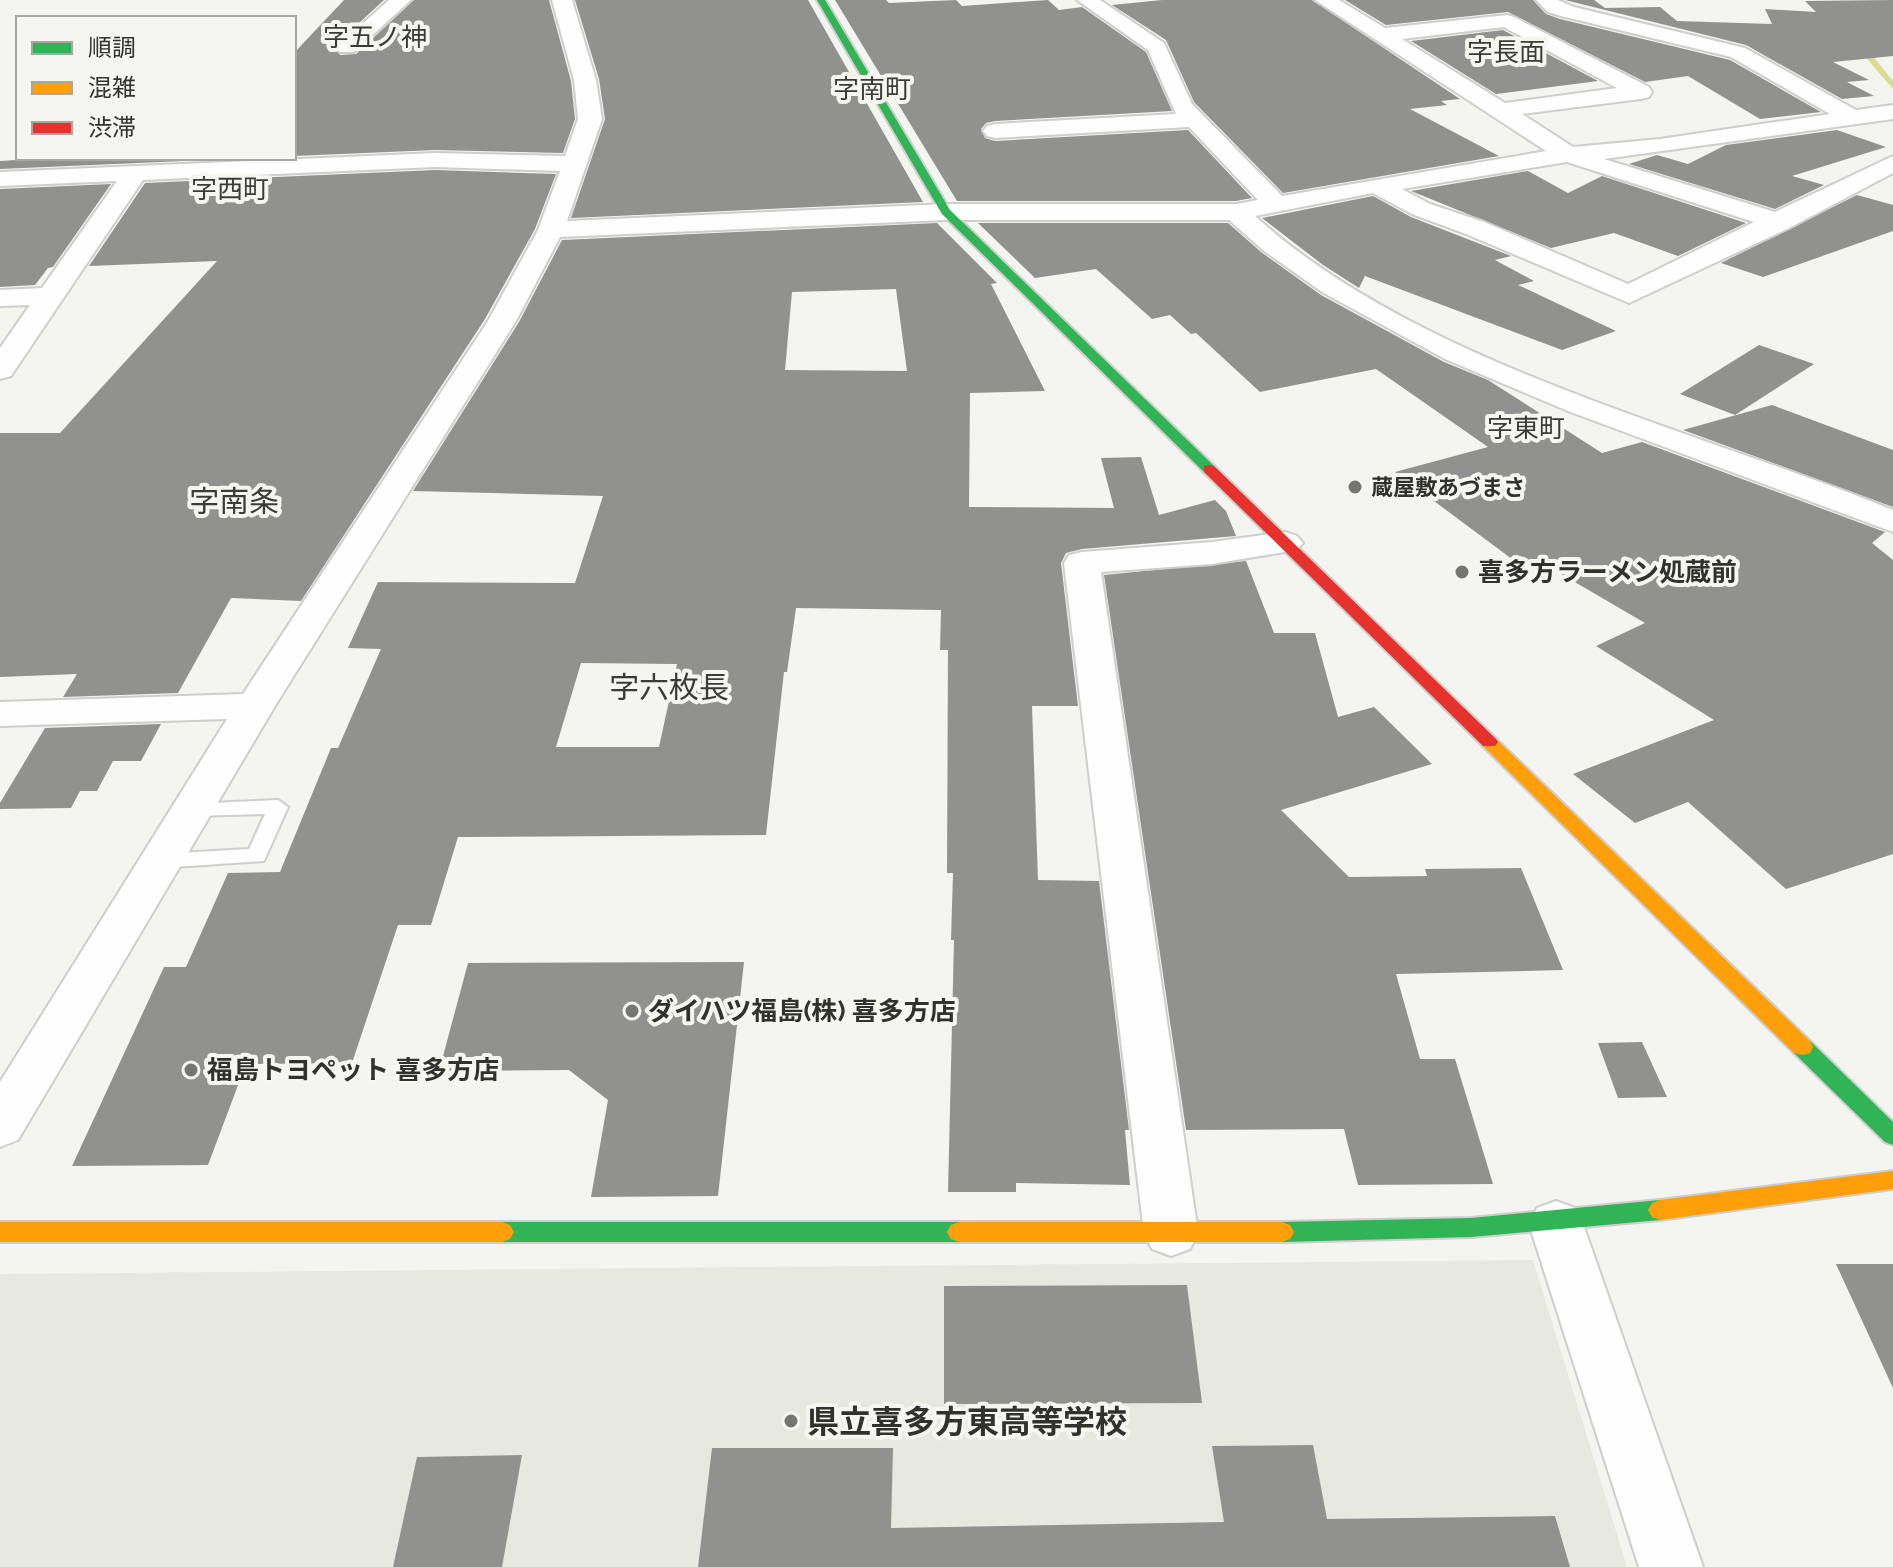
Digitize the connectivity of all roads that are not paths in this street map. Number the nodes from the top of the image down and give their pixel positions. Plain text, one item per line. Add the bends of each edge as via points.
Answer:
1 (401, 0) edge
2 (562, 0) edge
3 (821, 0) edge
4 (1087, 0) edge
5 (1325, 0) edge
6 (1546, 0) edge
7 (1381, 35) junction
8 (347, 48) dead end
9 (1501, 110) junction
10 (1893, 112) edge
11 (1853, 118) junction
12 (1194, 120) junction
13 (995, 131) dead end
14 (1568, 155) junction
15 (1893, 163) edge
16 (575, 164) junction
17 (134, 175) junction
18 (0, 179) edge
19 (1377, 185) junction
20 (1275, 203) junction
21 (946, 212) junction
22 (1236, 212) junction
23 (1780, 222) junction
24 (551, 230) junction
25 (51, 296) junction
26 (0, 298) edge
27 (0, 370) edge
28 (1893, 522) edge
29 (1285, 543) junction
30 (255, 706) junction
31 (0, 714) edge
32 (193, 809) junction
33 (160, 861) junction
34 (0, 1126) edge
35 (1893, 1136) edge
36 (1893, 1180) edge
37 (1556, 1224) junction
38 (0, 1232) edge
39 (1171, 1233) junction
40 (1671, 1567) edge

1 - 8 street
2 - 16 street via 585,80 590,119
3 - 21 street
4 - 12 street via 1157,47 1182,107
5 - 7 street
6 - 11 street via 1568,12 1738,52
7 - 9 street
7 - 9 street via 1507,21 1641,92
9 - 14 street
10 - 11 street
11 - 14 street
12 - 13 street
12 - 20 street
14 - 19 street
14 - 23 street
15 - 23 street
16 - 17 street via 435,160
16 - 24 street
17 - 18 street
17 - 25 street
19 - 20 street
19 - 23 street via 1421,209 1629,295
20 - 22 street
21 - 22 street
21 - 24 street
21 - 29 street
22 - 28 street via 1263,239 1323,282 1439,345 1509,377
24 - 30 street via 502,321
25 - 26 street
25 - 27 street
29 - 35 street
29 - 39 street via 1082,563
30 - 31 street
30 - 32 street
32 - 33 street
32 - 33 lane via 278,807 257,856
33 - 34 street
36 - 37 street
37 - 39 street
37 - 40 street
38 - 39 street

